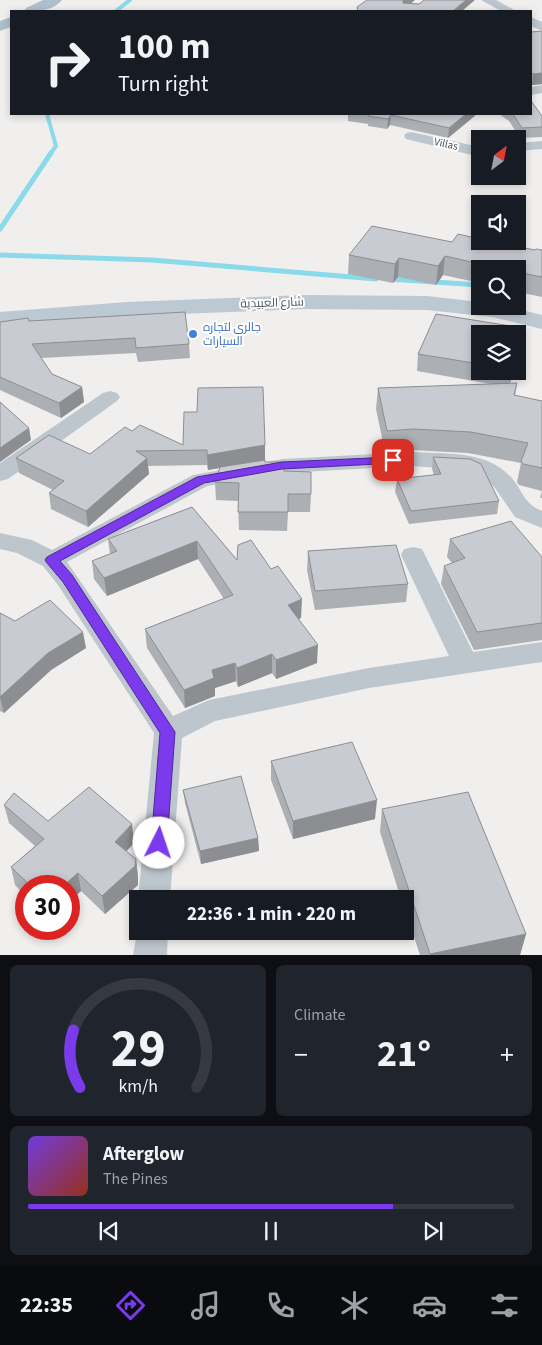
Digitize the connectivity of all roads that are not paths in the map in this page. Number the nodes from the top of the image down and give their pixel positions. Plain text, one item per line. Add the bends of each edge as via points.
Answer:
1 (55, 0) edge
2 (487, 0) edge
3 (33, 10) edge
4 (508, 10) edge
5 (411, 136) dead end
6 (542, 145) edge
7 (526, 146) edge
8 (471, 150) edge
9 (0, 319) edge
10 (542, 322) edge
11 (110, 396) dead end
12 (0, 474) edge
13 (542, 520) edge
14 (0, 541) edge
15 (413, 555) dead end
16 (52, 560) junction
17 (542, 652) edge
18 (466, 664) junction
19 (168, 732) junction
20 (155, 890) edge
21 (151, 940) edge
22 (150, 955) edge

1 - 3 main road
2 - 4 street
5 - 8 street, Villas
6 - 7 street
9 - 10 main road, شارع العبيدية via 127,309 314,302 427,303 492,310
11 - 12 street
13 - 16 street via 523,512 497,477 473,463 411,459 282,466 201,480
14 - 16 street via 23,546
15 - 18 street
16 - 19 street
17 - 18 street
18 - 19 street via 369,678 209,711
19 - 20 street
21 - 22 street

